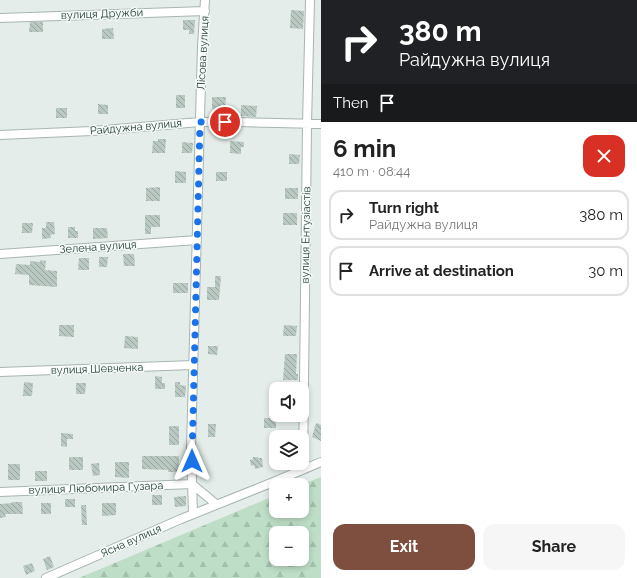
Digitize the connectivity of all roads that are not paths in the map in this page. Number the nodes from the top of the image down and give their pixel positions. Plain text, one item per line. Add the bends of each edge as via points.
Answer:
1 (205, 0) edge
2 (310, 0) edge
3 (205, 11) junction
4 (0, 18) edge
5 (200, 122) junction
6 (307, 124) junction
7 (321, 124) edge
8 (0, 135) edge
9 (197, 240) junction
10 (0, 254) edge
11 (193, 365) junction
12 (0, 372) edge
13 (303, 430) edge
14 (321, 462) edge
15 (309, 467) edge
16 (303, 470) edge
17 (192, 484) junction
18 (0, 492) edge
19 (216, 504) junction
20 (193, 514) junction
21 (46, 578) edge

1 - 3 street, Лісова вулиця
2 - 6 street, вулиця Ентузіастів
3 - 4 street, вулиця Дружби
3 - 5 street, Лісова вулиця
5 - 6 street, Райдужна вулиця
5 - 8 street, Райдужна вулиця
5 - 9 street, Лісова вулиця
6 - 7 street, Райдужна вулиця
6 - 13 street, вулиця Ентузіастів
9 - 10 street, Зелена вулиця
9 - 11 street, Лісова вулиця
11 - 12 street, вулиця Шевченка
11 - 17 street, Лісова вулиця
14 - 15 street, Ясна вулиця
16 - 19 street, Ясна вулиця
17 - 18 street, вулиця Любомира Гузара
17 - 19 street
17 - 20 street, Лісова вулиця
19 - 20 street, Ясна вулиця
20 - 21 street, Ясна вулиця

